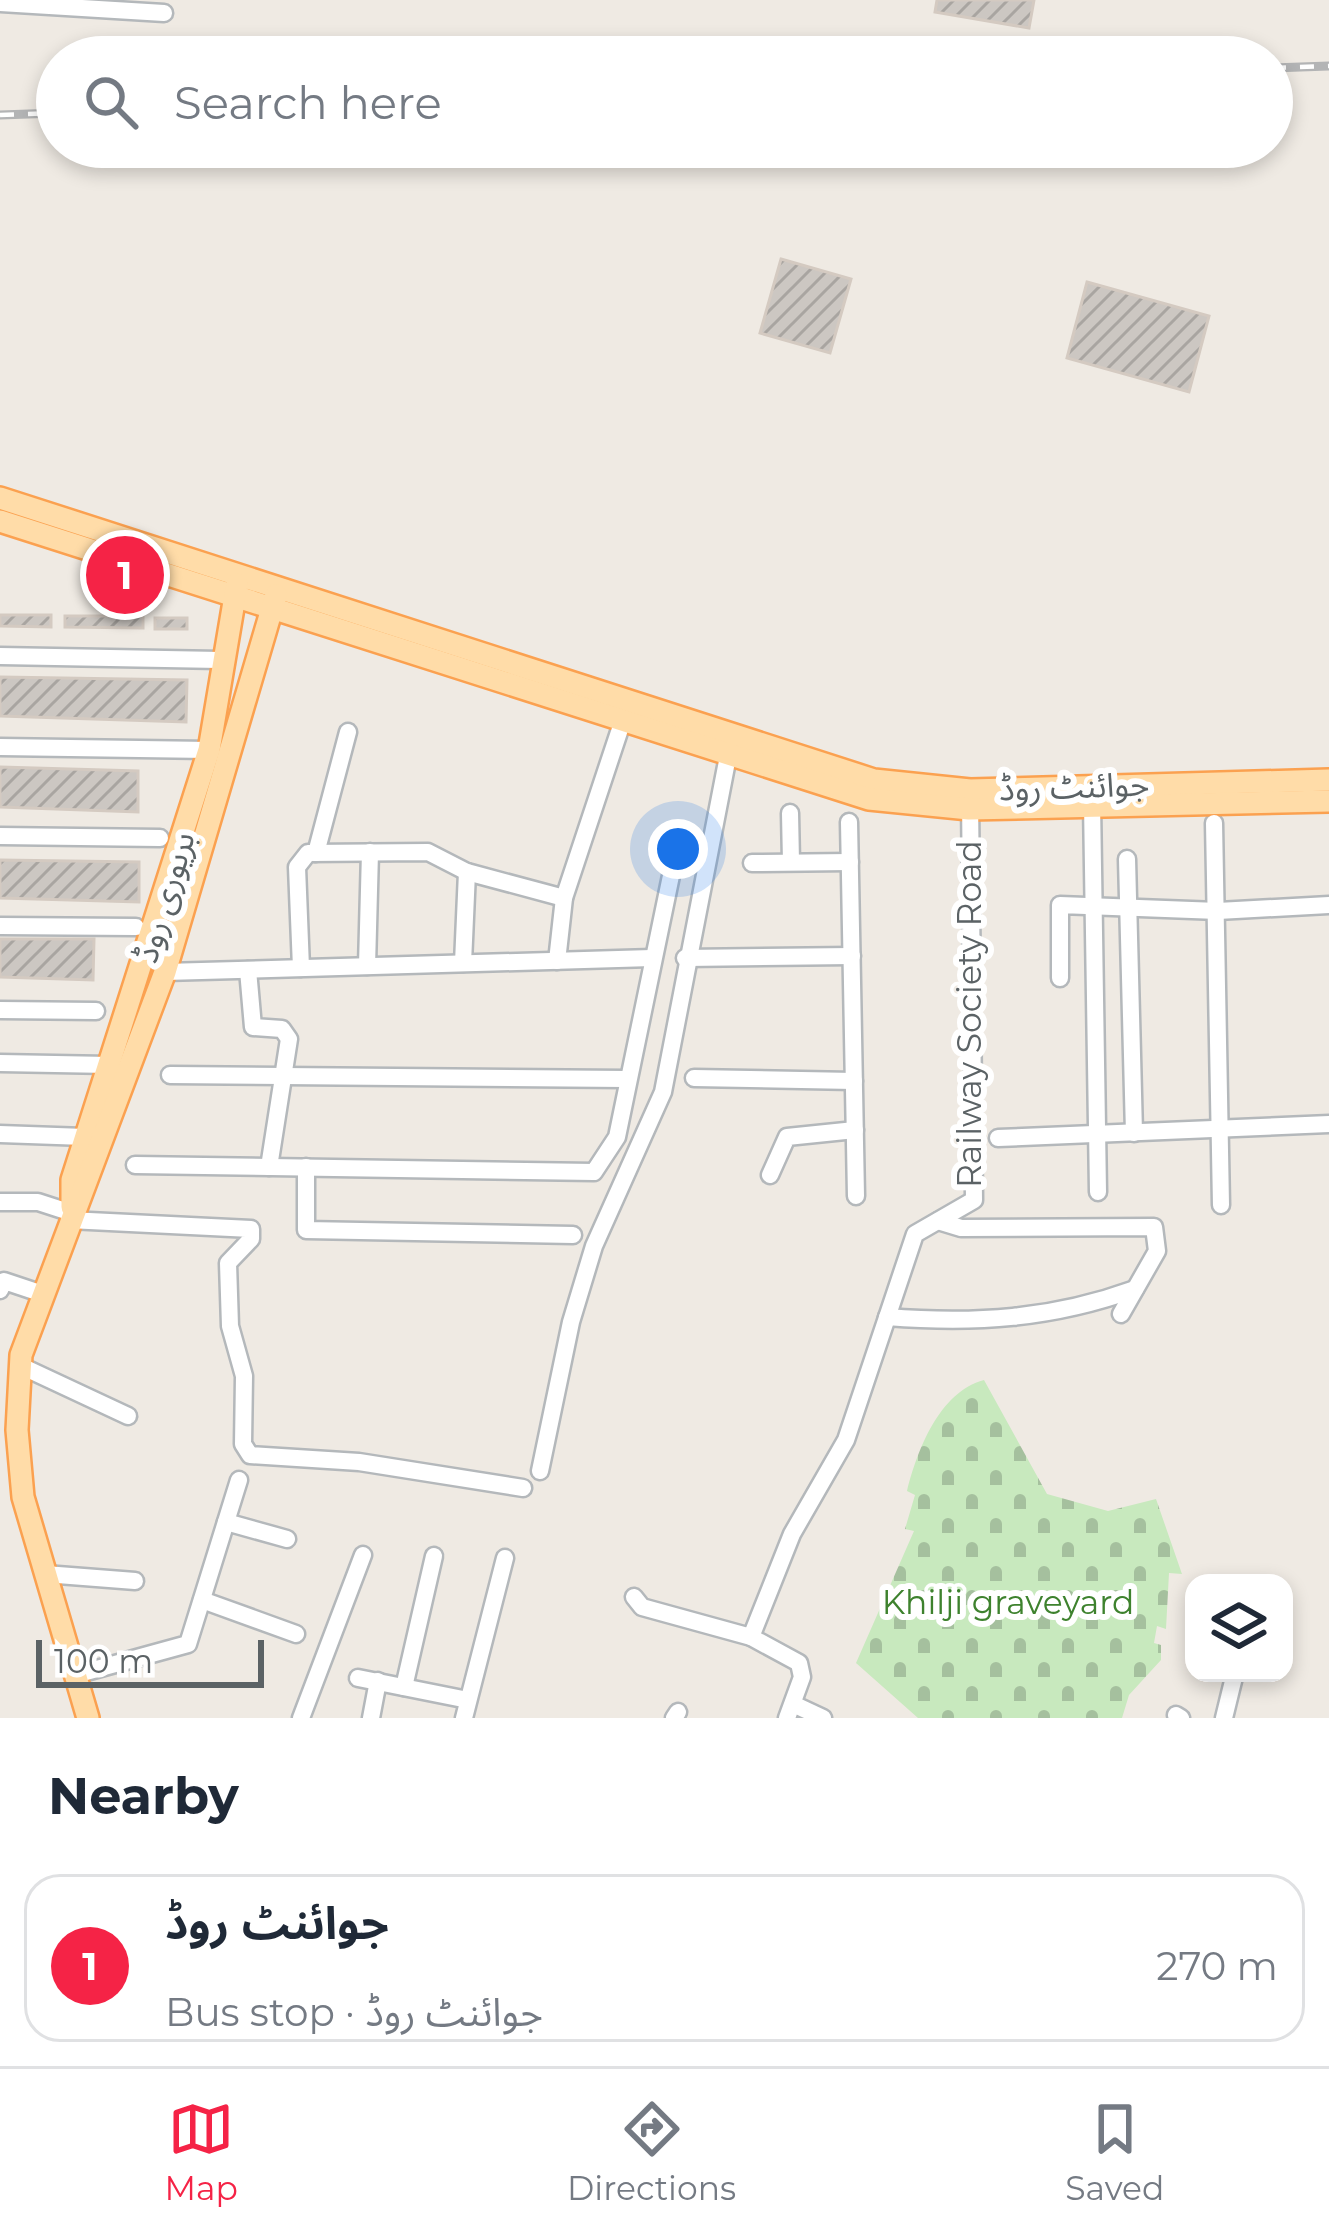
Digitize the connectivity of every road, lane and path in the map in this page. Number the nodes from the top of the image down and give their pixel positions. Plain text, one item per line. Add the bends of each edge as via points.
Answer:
1 (0, 3) edge
2 (164, 13) dead end
3 (0, 497) edge
4 (0, 521) edge
5 (236, 585) junction
6 (275, 597) junction
7 (0, 656) edge
8 (220, 660) junction
9 (623, 720) junction
10 (348, 732) dead end
11 (0, 747) edge
12 (209, 750) junction
13 (729, 751) junction
14 (1329, 780) edge
15 (970, 800) junction
16 (1329, 801) edge
17 (1092, 803) junction
18 (790, 813) dead end
19 (850, 822) dead end
20 (1214, 823) dead end
21 (0, 836) edge
22 (679, 837) dead end
23 (160, 838) dead end
24 (370, 852) junction
25 (316, 853) junction
26 (1127, 859) dead end
27 (791, 862) junction
28 (850, 862) junction
29 (752, 863) dead end
30 (467, 872) junction
31 (564, 898) junction
32 (1094, 904) junction
33 (1329, 905) edge
34 (1128, 906) junction
35 (1218, 911) junction
36 (0, 926) edge
37 (136, 927) dead end
38 (852, 956) junction
39 (652, 958) junction
40 (685, 958) junction
41 (557, 961) junction
42 (463, 964) junction
43 (368, 966) junction
44 (301, 968) junction
45 (248, 970) junction
46 (165, 972) junction
47 (1060, 977) dead end
48 (0, 1010) edge
49 (96, 1011) dead end
50 (0, 1063) edge
51 (110, 1065) junction
52 (286, 1073) junction
53 (170, 1075) dead end
54 (694, 1078) dead end
55 (626, 1079) junction
56 (854, 1081) junction
57 (1329, 1124) edge
58 (1220, 1127) junction
59 (855, 1130) junction
60 (1134, 1133) junction
61 (0, 1134) edge
62 (1097, 1135) junction
63 (85, 1137) junction
64 (998, 1138) dead end
65 (135, 1165) dead end
66 (269, 1167) junction
67 (306, 1167) junction
68 (770, 1175) dead end
69 (1098, 1192) dead end
70 (856, 1196) dead end
71 (0, 1202) edge
72 (1221, 1205) dead end
73 (70, 1217) junction
74 (938, 1220) junction
75 (573, 1235) dead end
76 (1135, 1289) junction
77 (0, 1290) edge
78 (43, 1294) junction
79 (1121, 1314) dead end
80 (887, 1318) junction
81 (21, 1366) junction
82 (128, 1416) dead end
83 (9, 1438) edge
84 (541, 1471) dead end
85 (239, 1480) dead end
86 (524, 1488) dead end
87 (226, 1522) junction
88 (287, 1539) dead end
89 (363, 1555) dead end
90 (434, 1556) dead end
91 (505, 1558) dead end
92 (45, 1574) junction
93 (135, 1581) dead end
94 (634, 1597) dead end
95 (202, 1600) junction
96 (296, 1634) dead end
97 (751, 1637) junction
98 (75, 1675) junction
99 (358, 1678) dead end
100 (378, 1682) junction
101 (1233, 1682) edge
102 (404, 1687) junction
103 (466, 1709) edge
104 (790, 1711) edge
105 (88, 1718) edge
106 (302, 1718) edge
107 (371, 1718) edge
108 (823, 1718) edge
109 (1224, 1718) edge

1 - 2 street
3 - 5 main road, جوائنٹ روڈ
4 - 5 main road, جوائنٹ روڈ
5 - 6 main road, جوائنٹ روڈ
5 - 8 main road, بریوری روڈ
6 - 9 main road, جوائنٹ روڈ
6 - 15 main road, جوائنٹ روڈ via 848,773
6 - 46 main road, بریوری روڈ
7 - 8 street
8 - 12 main road, بریوری روڈ
9 - 13 main road, جوائنٹ روڈ
9 - 31 street
10 - 25 street
11 - 12 street
12 - 51 main road, بریوری روڈ
13 - 15 main road, جوائنٹ روڈ via 869,799
13 - 40 street
14 - 15 main road, جوائنٹ روڈ
15 - 17 main road, جوائنٹ روڈ
15 - 74 street, Railway Society Road via 974,1200
16 - 17 main road, جوائنٹ روڈ
17 - 32 street
18 - 27 street
19 - 28 street
20 - 35 street
21 - 23 street
22 - 39 street
24 - 25 street
24 - 30 street via 428,852
24 - 43 street
25 - 44 street via 297,867
26 - 34 street
27 - 28 street
27 - 29 street
28 - 38 street
30 - 31 street
30 - 42 street
31 - 41 street
32 - 34 street
32 - 47 street via 1060,905
32 - 62 street
33 - 35 street
34 - 35 street
34 - 60 street
35 - 58 street
36 - 37 street
38 - 40 street
38 - 56 street
39 - 41 street
39 - 55 street
40 - 84 street via 663,1092 588,1265
41 - 42 street
42 - 43 street
43 - 44 street
44 - 45 street
45 - 46 street
45 - 52 street via 253,1027 282,1029 290,1039
46 - 73 main road, بریوری روڈ
48 - 49 street
50 - 51 street
51 - 63 main road, بریوری روڈ
52 - 53 street
52 - 55 street
52 - 66 street
54 - 56 street
55 - 67 street via 617,1137 594,1172
56 - 59 street
57 - 58 street
58 - 60 street
58 - 72 street
59 - 68 street via 787,1137
59 - 70 street
60 - 62 street
61 - 63 street
62 - 64 street
62 - 69 street
63 - 73 main road, بریوری روڈ
65 - 66 street
66 - 67 street
67 - 75 street via 306,1230
71 - 73 street via 38,1202
73 - 78 main road, بریوری روڈ
73 - 86 street via 251,1229 228,1263 250,1455 359,1462
74 - 76 street via 961,1228 1154,1227 1157,1251
74 - 80 street, Railway Society Road via 915,1234
76 - 79 street
76 - 80 street via 1082,1309 976,1324
77 - 78 street via 4,1281
78 - 81 main road, بریوری روڈ
80 - 97 street, Railway Society Road via 846,1440 792,1534
81 - 82 street
81 - 83 main road, بریوری روڈ
83 - 92 main road, بریوری روڈ
85 - 87 street
87 - 88 street
87 - 95 street
89 - 106 street
90 - 102 street
91 - 103 street
92 - 93 street
92 - 98 main road, بریوری روڈ
94 - 97 street
95 - 96 street
95 - 98 street via 188,1644 178,1651
97 - 104 street via 803,1669
98 - 105 main road, بریوری روڈ
99 - 100 street
100 - 102 street
100 - 107 street
101 - 109 street
102 - 103 street
104 - 108 street

